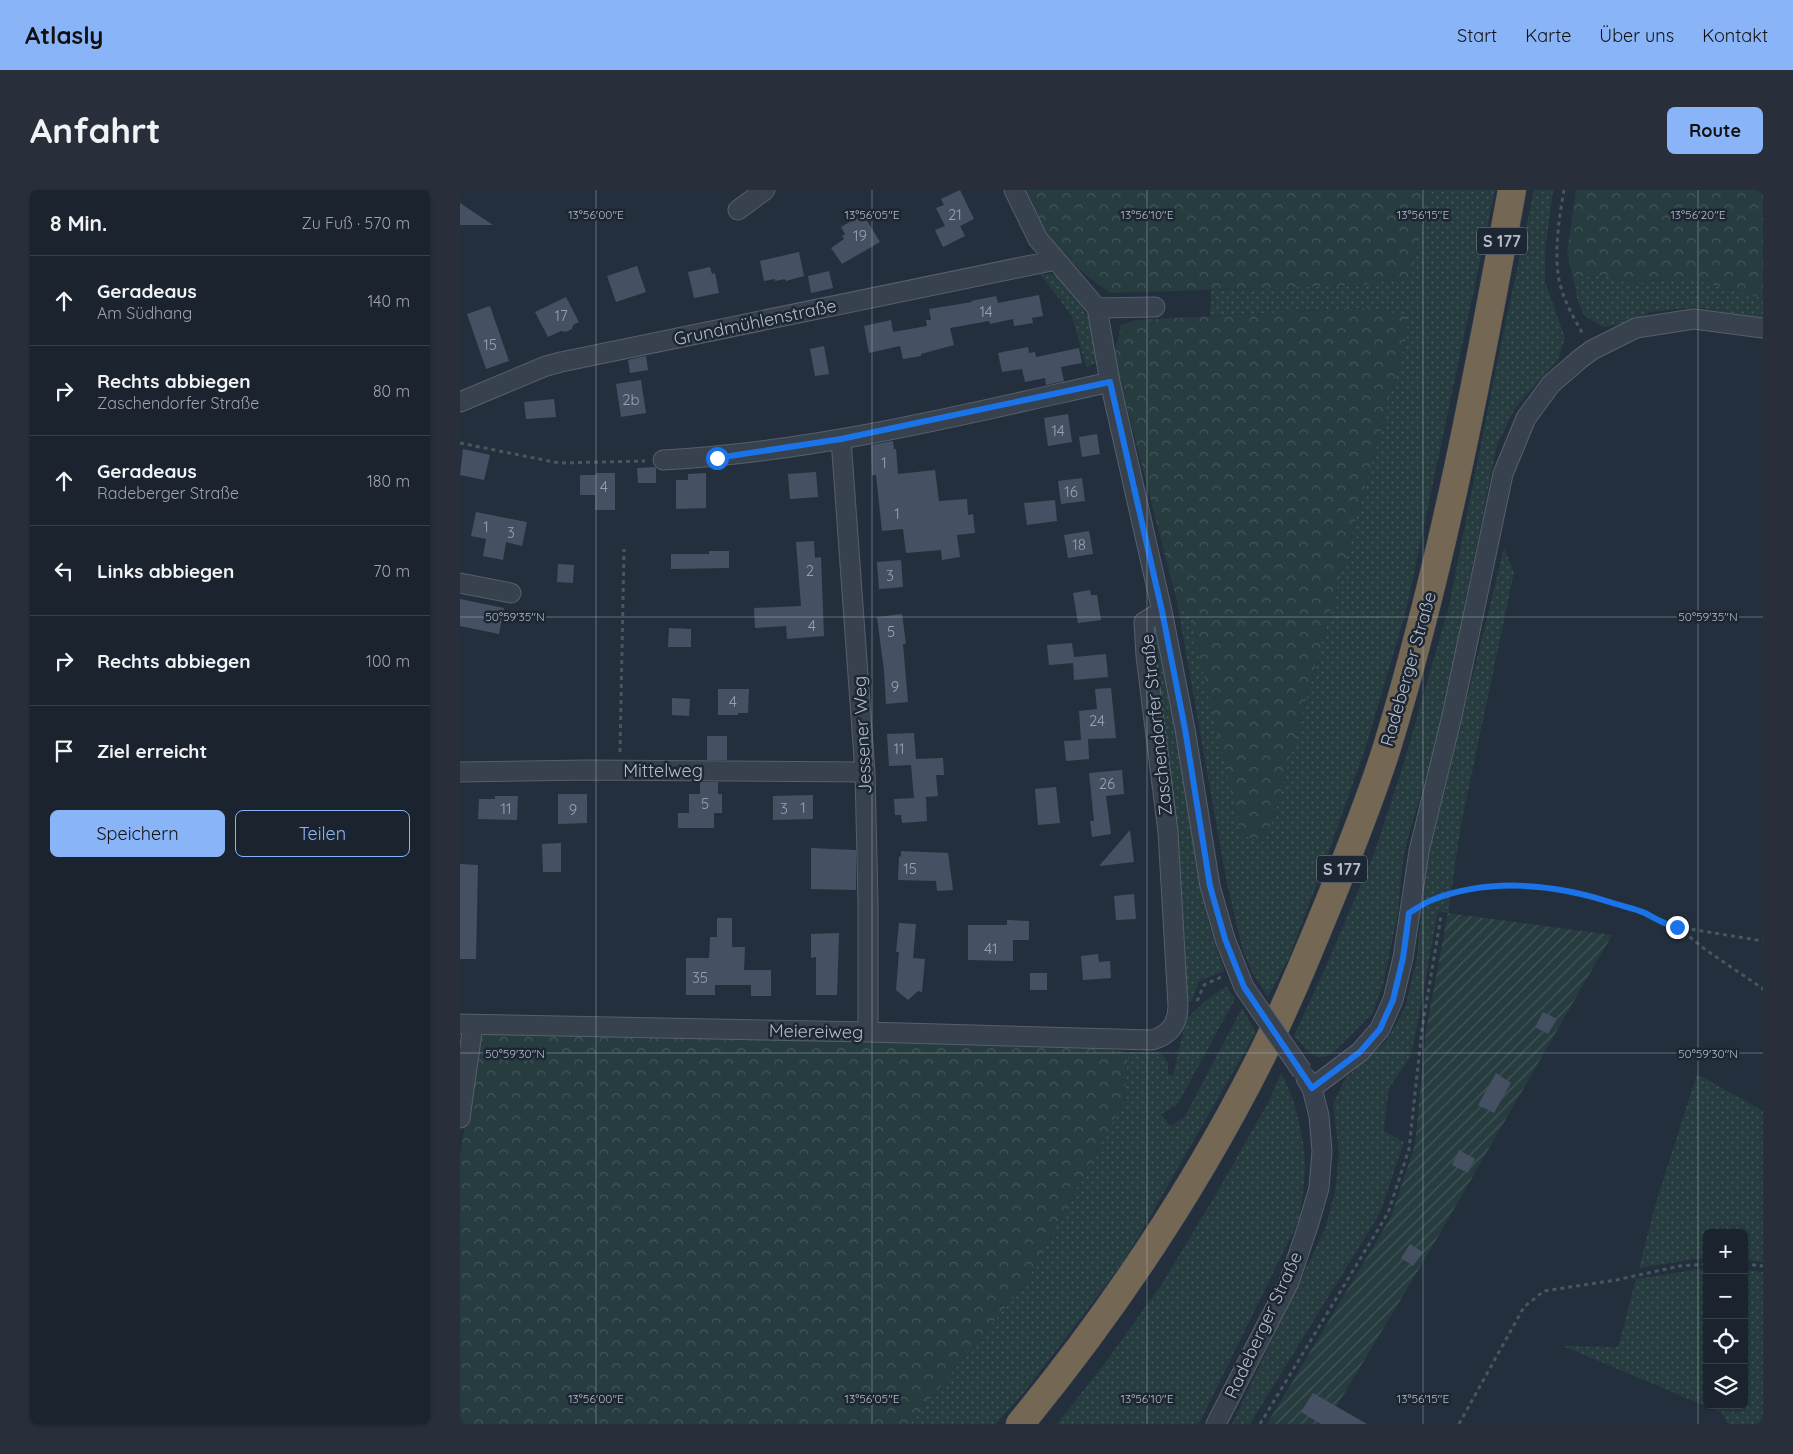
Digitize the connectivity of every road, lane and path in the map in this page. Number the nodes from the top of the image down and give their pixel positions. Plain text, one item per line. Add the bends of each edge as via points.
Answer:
1 (765, 190) edge
2 (1014, 190) edge
3 (1512, 190) edge
4 (1564, 190) edge
5 (738, 210) dead end
6 (1056, 260) junction
7 (1155, 307) dead end
8 (1097, 308) junction
9 (1763, 328) edge
10 (1592, 350) junction
11 (1110, 382) junction
12 (460, 402) edge
13 (841, 439) junction
14 (460, 443) edge
15 (663, 460) joint
16 (624, 549) dead end
17 (460, 583) edge
18 (512, 593) dead end
19 (1162, 611) junction
20 (620, 770) junction
21 (460, 772) edge
22 (865, 772) junction
23 (1409, 913) junction
24 (1441, 916) dead end
25 (1677, 927) junction
26 (1763, 941) edge
27 (1237, 969) junction
28 (1763, 990) edge
29 (1196, 1004) dead end
30 (466, 1024) edge
31 (1169, 1030) joint
32 (868, 1032) junction
33 (1312, 1088) junction
34 (460, 1118) edge
35 (1703, 1264) edge
36 (1748, 1264) edge
37 (1763, 1266) edge
38 (1020, 1424) edge
39 (1216, 1424) edge
40 (1260, 1424) edge
41 (1459, 1424) edge

1 - 5 street
2 - 6 street via 1038,239
3 - 38 highway, Radeberger Straße / S 177 via 1468,421 1426,607 1387,747 1355,836 1262,1056 1191,1185 1133,1274
4 - 10 path via 1557,257 1559,281 1569,309
6 - 8 street
6 - 12 street, Grundmühlenstraße via 561,362
7 - 8 street
8 - 11 street, Zaschendorfer Straße
9 - 10 street via 1694,319 1636,328
10 - 23 street via 1552,384 1526,418 1504,474 1419,851
11 - 13 street
11 - 19 street, Zaschendorfer Straße
13 - 15 street via 717,458
13 - 22 street, Jessener Weg
14 - 15 path via 559,464
16 - 20 path
17 - 18 street
19 - 27 street, Radeberger Straße via 1210,886
19 - 31 street, Zaschendorfer Straße via 1144,622 1168,832 1178,1006 1178,1016
20 - 21 street, Mittelweg
20 - 22 street, Mittelweg
22 - 32 street, Jessener Weg
23 - 25 path via 1430,901 1463,890 1509,885 1549,887 1595,897
23 - 33 street via 1393,1000 1380,1029 1360,1052
24 - 40 path via 1422,1029 1409,1149 1388,1213
25 - 26 path
25 - 28 path
27 - 29 path via 1204,985
27 - 33 street, Radeberger Straße, bridge via 1244,987
30 - 32 street, Meiereiweg
30 - 34 street
31 - 32 street, Meiereiweg via 1152,1040
33 - 39 street, Radeberger Straße via 1319,1116 1322,1151 1319,1188 1289,1282
35 - 41 path via 1544,1291 1524,1307
36 - 37 path

